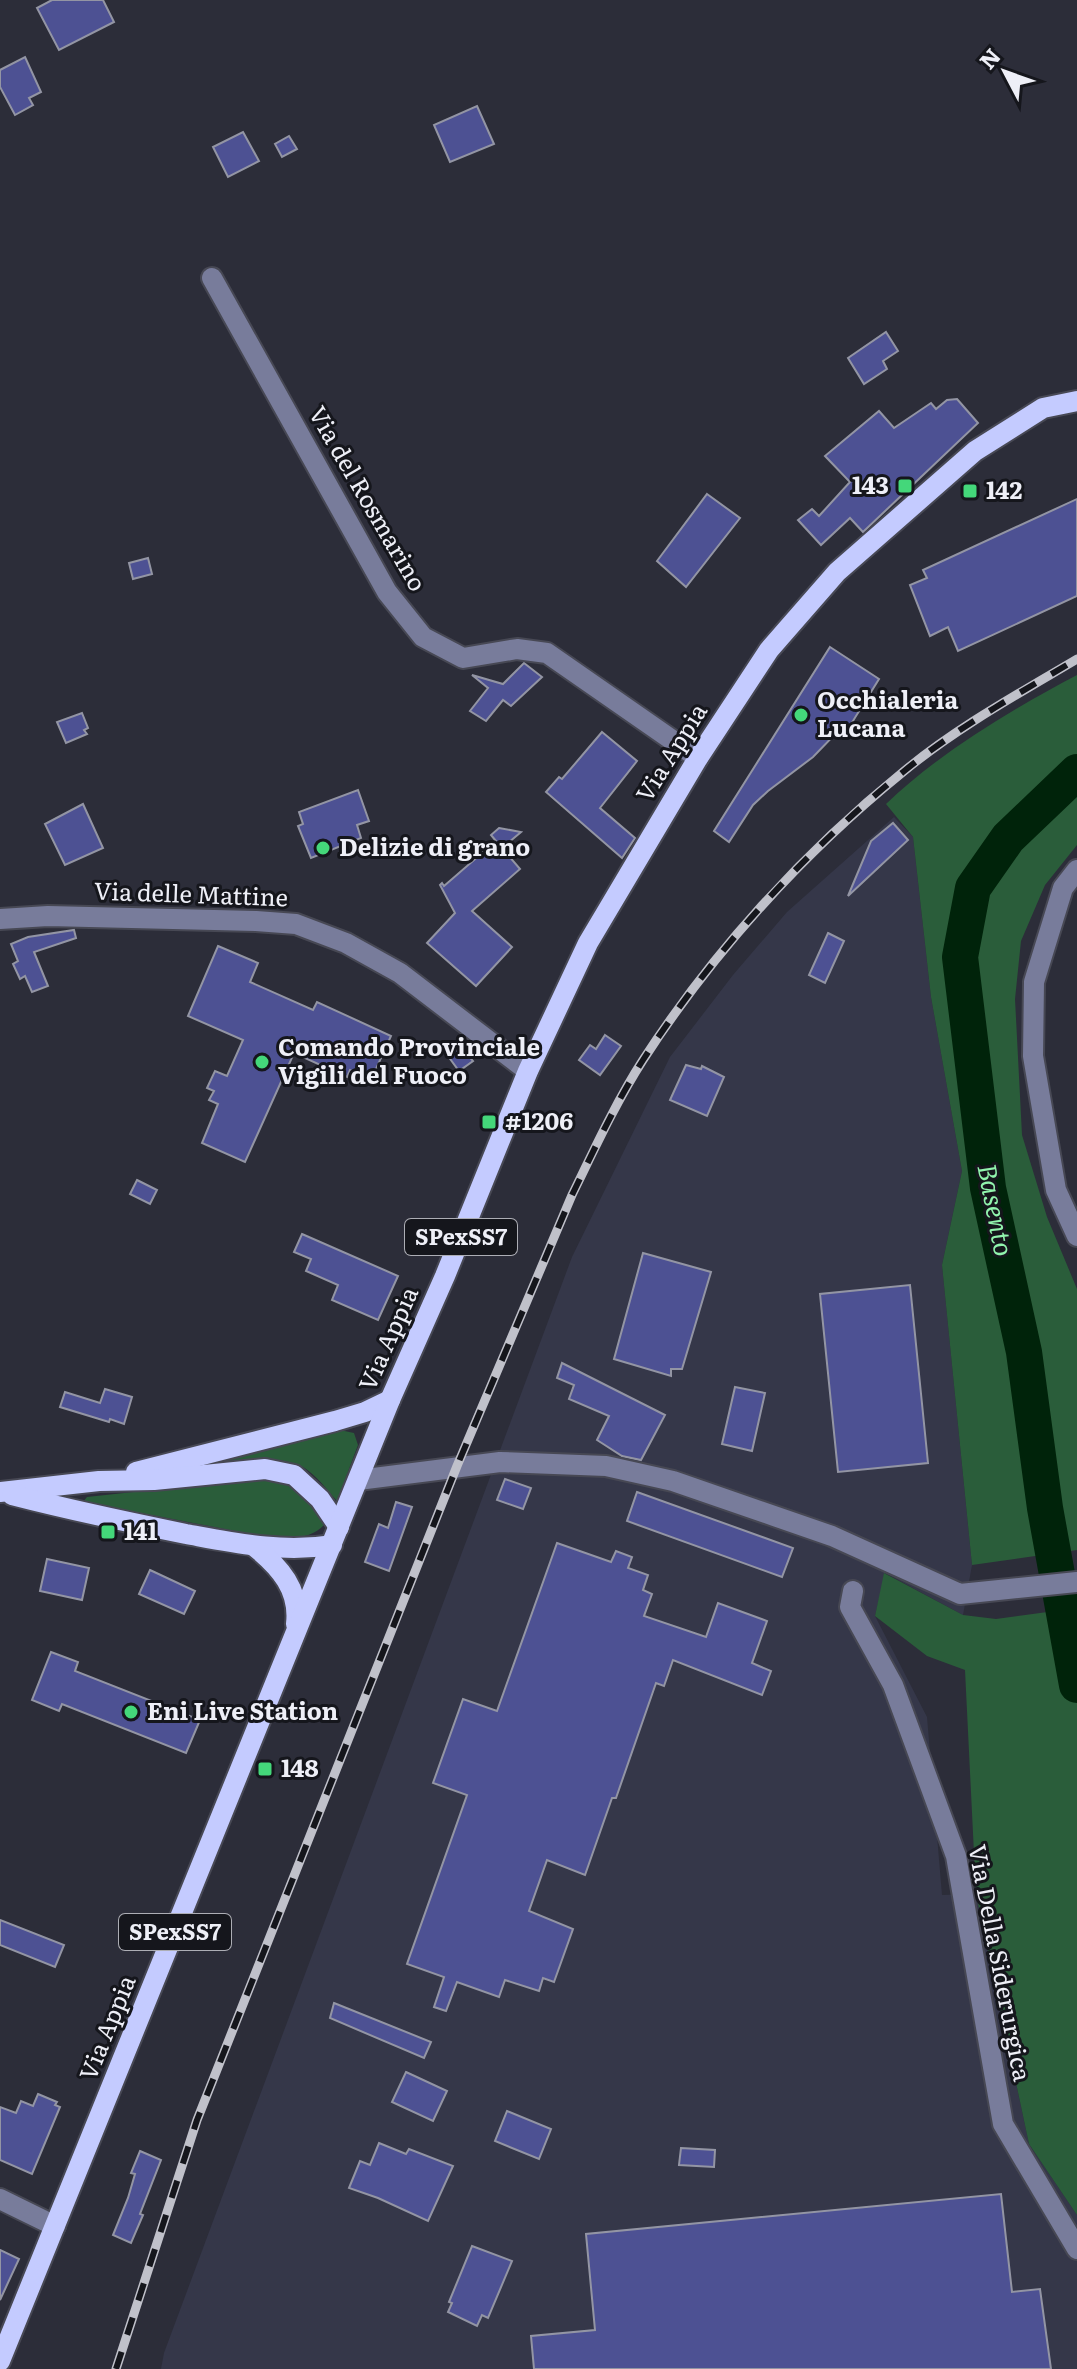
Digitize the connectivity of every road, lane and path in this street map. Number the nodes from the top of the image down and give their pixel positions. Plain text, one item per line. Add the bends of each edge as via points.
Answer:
1 (212, 278) dead end
2 (1077, 401) edge
3 (698, 758) junction
4 (1077, 870) edge
5 (0, 919) edge
6 (528, 1071) junction
7 (1077, 1236) edge
8 (390, 1400) junction
9 (358, 1480) junction
10 (99, 1481) junction
11 (0, 1492) edge
12 (336, 1536) junction
13 (255, 1547) junction
14 (1077, 1582) edge
15 (853, 1591) dead end
16 (295, 1638) junction
17 (0, 2199) edge
18 (55, 2226) junction
19 (1077, 2249) edge
20 (0, 2361) edge

1 - 3 street, Via del Rosmarino via 387,592 423,637 463,658 517,649 547,653
2 - 3 main road, Via Appia / SPexSS7 via 1043,408 975,451 837,572 769,650
3 - 6 main road, Via Appia / SPexSS7 via 588,943
4 - 7 street via 1063,888 1034,982 1033,1056 1056,1190
5 - 6 street, Via delle Mattine via 296,924 346,943 400,973
6 - 8 main road, Via Appia / SPexSS7
8 - 9 main road, Via Appia / SPexSS7
8 - 10 main road via 335,1421
9 - 12 main road, Via Appia / SPexSS7
9 - 14 street via 500,1462 606,1466 673,1481 832,1536 960,1594
10 - 11 main road
10 - 12 main road via 280,1471 294,1475 320,1499
11 - 13 main road
12 - 13 main road via 305,1549
12 - 16 main road, Via Appia / SPexSS7
13 - 16 main road via 280,1569 294,1595
15 - 19 street, Via Della Siderurgica via 850,1607 893,1685 956,1856 1003,2124
16 - 18 main road, Via Appia / SPexSS7
17 - 18 street
18 - 20 main road, Via Appia / SPexSS7

